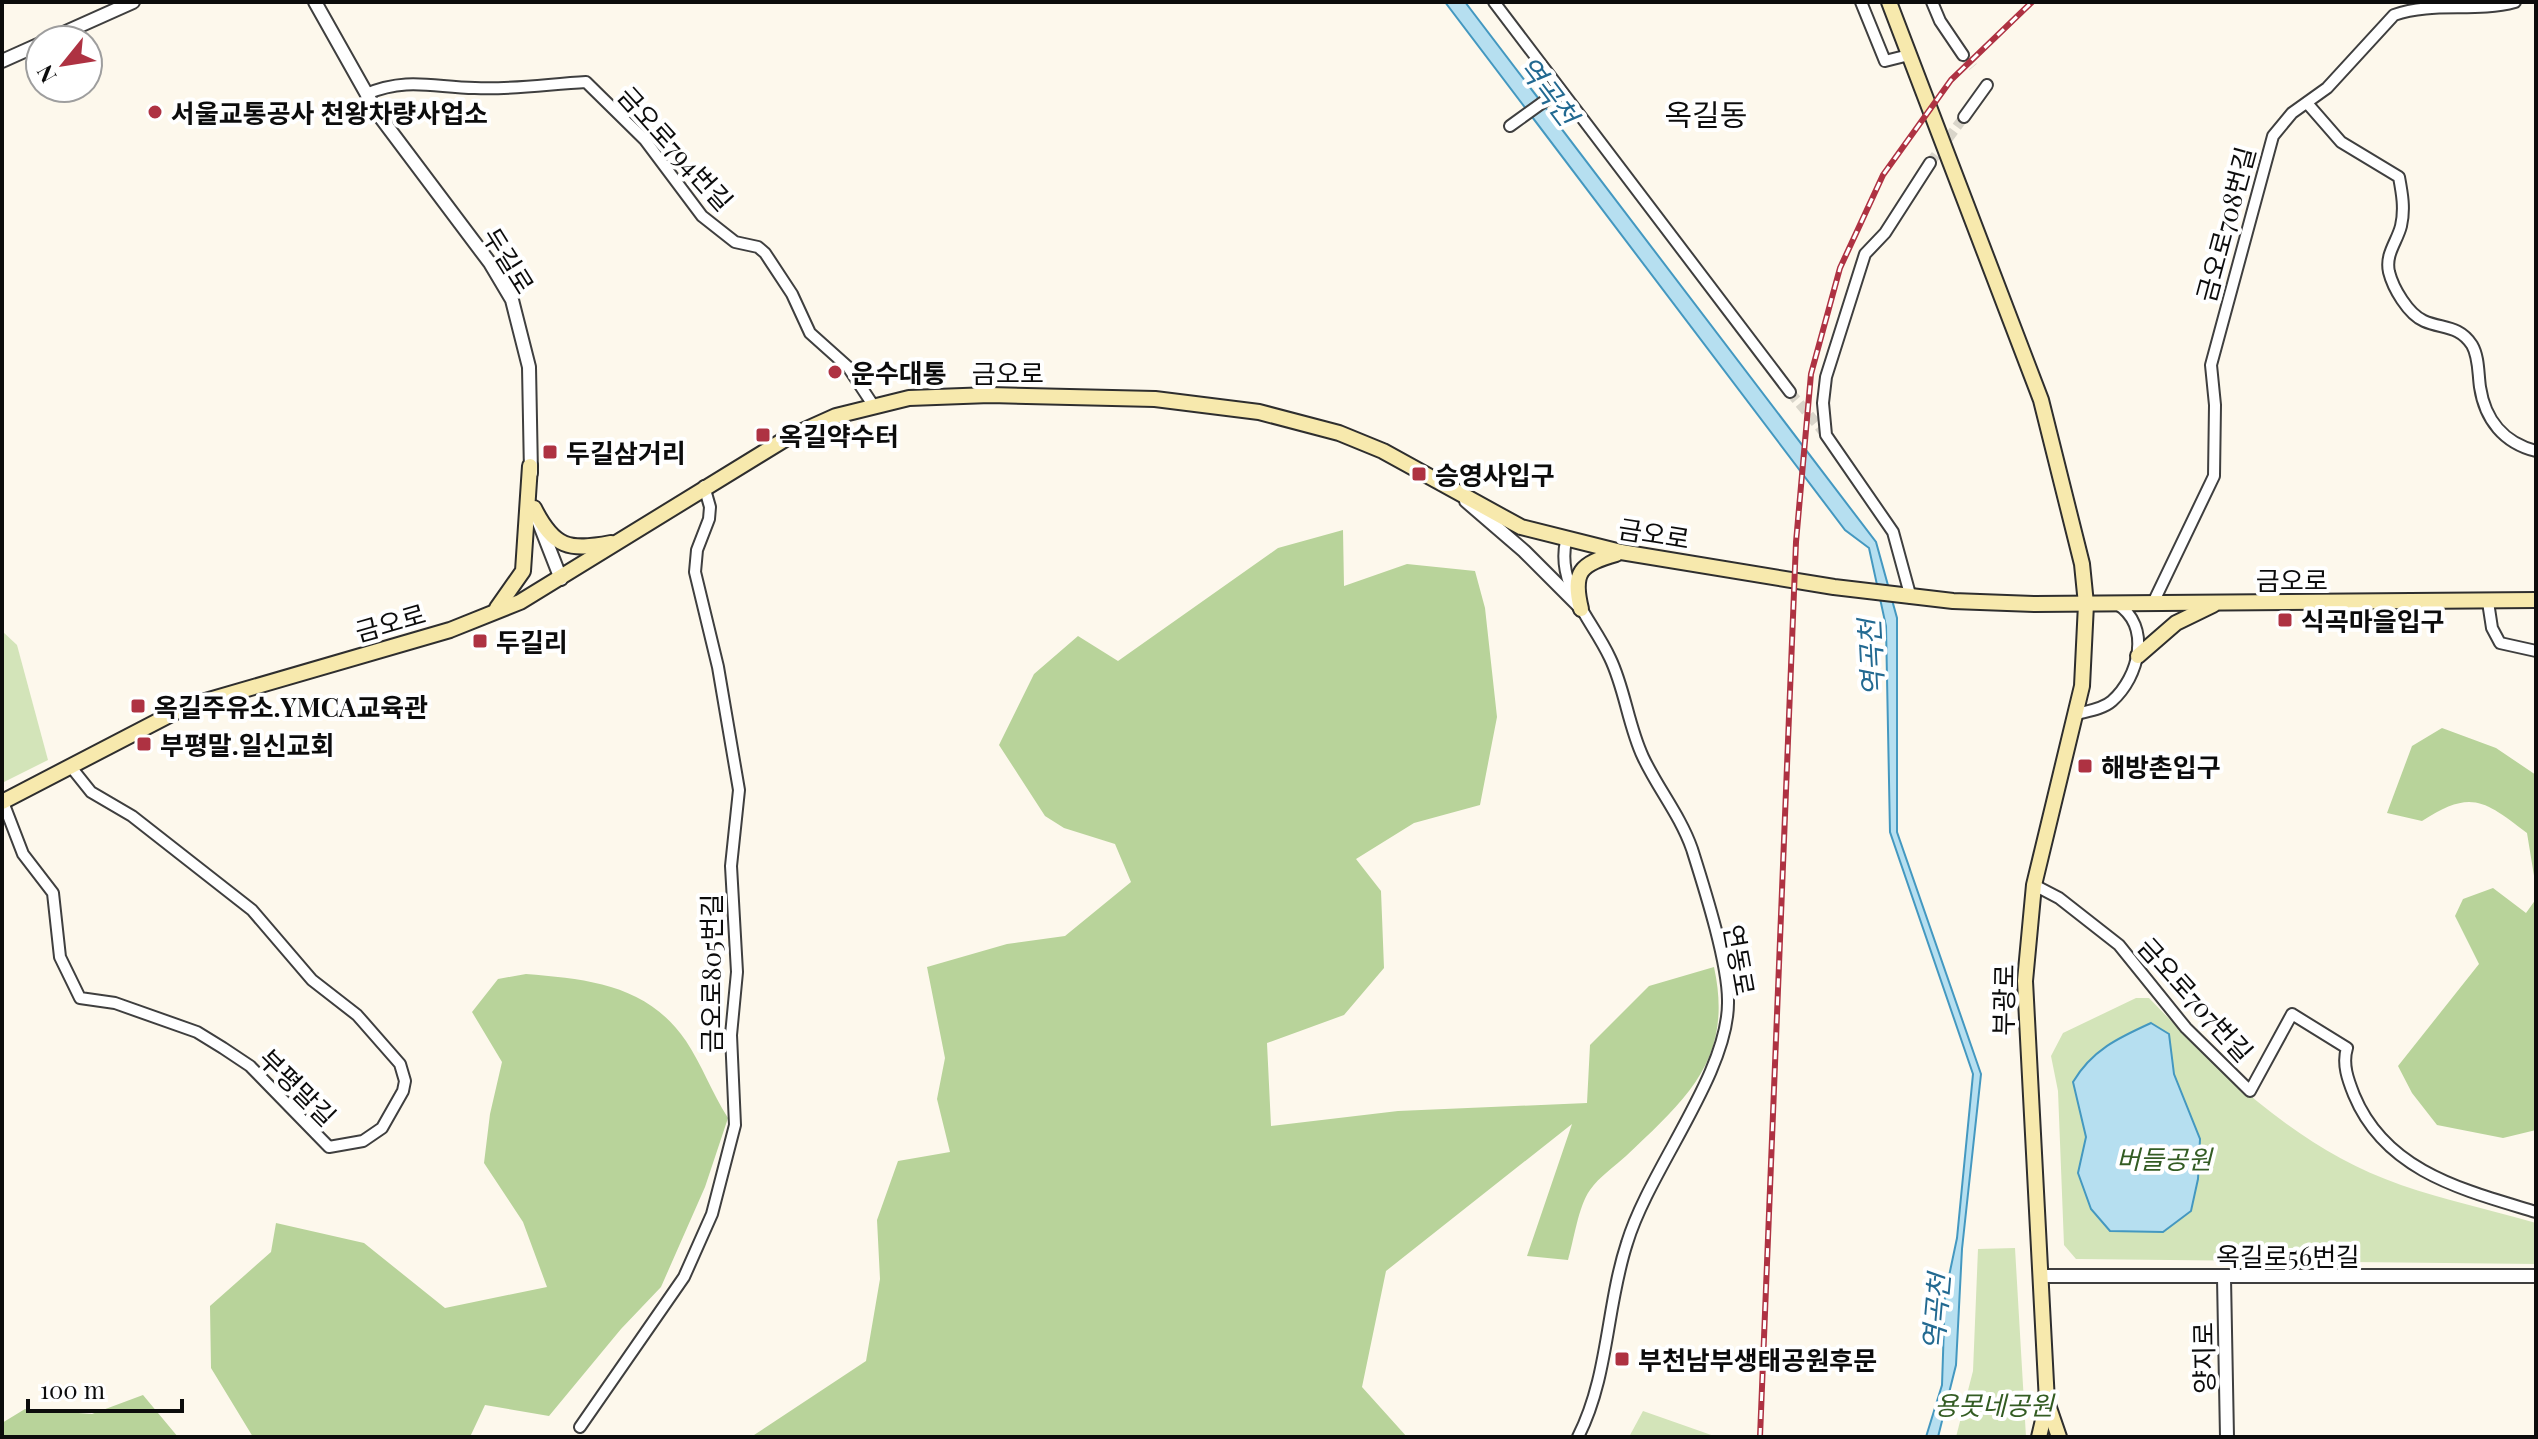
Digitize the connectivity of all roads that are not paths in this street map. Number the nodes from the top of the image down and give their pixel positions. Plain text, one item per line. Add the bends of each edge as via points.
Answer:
1 (131, 2) edge
2 (315, 2) edge
3 (1494, 2) edge
4 (1861, 2) edge
5 (1889, 2) edge
6 (1932, 2) edge
7 (2515, 2) edge
8 (83, 24) edge
9 (24, 51) edge
10 (1909, 55) junction
11 (1963, 55) tunnel mouth
12 (2, 61) edge
13 (1987, 85) dead end
14 (1560, 90) junction
15 (366, 94) junction
16 (2307, 103) junction
17 (1964, 117) tunnel mouth
18 (1510, 126) dead end
19 (1930, 163) tunnel mouth
20 (1790, 392) tunnel mouth
21 (873, 405) junction
22 (2536, 451) edge
23 (530, 466) junction
24 (704, 486) junction
25 (1451, 488) junction
26 (534, 508) junction
27 (619, 541) junction
28 (1566, 541) junction
29 (1621, 552) junction
30 (561, 579) junction
31 (1908, 598) junction
32 (2536, 600) edge
33 (2488, 602) junction
34 (2114, 603) junction
35 (2153, 603) junction
36 (2218, 603) junction
37 (2086, 604) junction
38 (1581, 609) junction
39 (492, 614) junction
40 (2536, 651) edge
41 (2138, 656) junction
42 (2077, 714) junction
43 (71, 767) junction
44 (2, 802) edge
45 (2034, 885) junction
46 (2536, 1212) edge
47 (2041, 1276) junction
48 (2536, 1276) edge
49 (2224, 1278) junction
50 (2047, 1402) junction
51 (580, 1427) dead end
52 (1578, 1437) edge
53 (2039, 1437) edge
54 (2059, 1437) edge
55 (2227, 1437) edge

1 - 8 street
2 - 15 street, 두길로
3 - 14 street
4 - 10 street via 1885,61
5 - 10 main road, 부광로
6 - 11 street
7 - 16 street, 금오로708번길 via 2394,15
9 - 12 street
10 - 37 main road, 부광로 via 2041,400 2074,528
13 - 17 street
14 - 18 street
14 - 20 street
15 - 21 street, 금오로794번길 via 389,84 420,82 475,88 586,82 645,140 702,216 735,242 765,253 810,333 848,367
15 - 23 street, 두길로 via 512,300 529,367
16 - 22 street via 2341,142 2399,177 2402,222 2388,259 2393,283 2413,313 2463,335 2476,356 2485,404 2502,435 2509,443
16 - 35 street, 금오로708번길 via 2281,124 2267,149 2211,365 2214,476
19 - 31 street via 1885,233 1865,254 1826,377 1823,403 1826,435 1893,532
21 - 24 main road, 금오로 via 787,438
21 - 25 main road, 금오로 via 990,395 1216,405 1339,433
23 - 26 street, 두길로
23 - 39 main road via 523,571
24 - 27 main road, 금오로
24 - 51 street, 금오로805번길 via 709,519 695,572 739,790 731,866 737,972 731,1035 735,1125 712,1214 684,1277
25 - 28 main road, 금오로 via 1521,527
25 - 38 street
26 - 27 main road via 550,535 568,546
26 - 30 street, 두길로 via 543,543
27 - 30 main road, 금오로
28 - 29 main road, 금오로
28 - 38 street, 연동로 via 1564,572
29 - 31 main road, 금오로
29 - 38 main road via 1582,569 1576,586
30 - 39 main road, 금오로
31 - 37 main road, 금오로
32 - 33 main road, 금오로
33 - 36 main road, 금오로
33 - 40 street via 2500,643
34 - 35 main road, 금오로
34 - 37 main road, 금오로
34 - 41 street via 2133,618 2139,632
35 - 36 main road, 금오로
36 - 41 main road via 2176,623
37 - 42 main road, 부광로
38 - 52 street, 연동로 via 1612,662 1642,756 1683,824 1702,882 1728,1002 1720,1050 1632,1225 1598,1393
39 - 43 main road, 금오로 via 185,707
41 - 42 street via 2111,702
42 - 45 main road, 부광로
43 - 44 main road, 금오로
43 - 44 street, 부평말길 via 91,792 132,816 252,910 312,980 357,1015 400,1064 405,1081 398,1104 374,1136 336,1148 323,1144 250,1066 197,1032 115,1003 80,998 60,957 53,893 23,854
45 - 46 street, 금오로707번길 via 2119,945 2186,1028 2250,1091 2292,1014 2347,1048 2343,1060 2362,1113 2398,1156 2412,1167 2494,1201
45 - 47 main road, 부광로 via 2024,1019
47 - 49 street, 옥길로56번길
47 - 50 main road, 부광로
48 - 49 street, 옥길로56번길
49 - 55 street, 양지로
50 - 53 main road, 부광로
50 - 54 main road, 부광로

